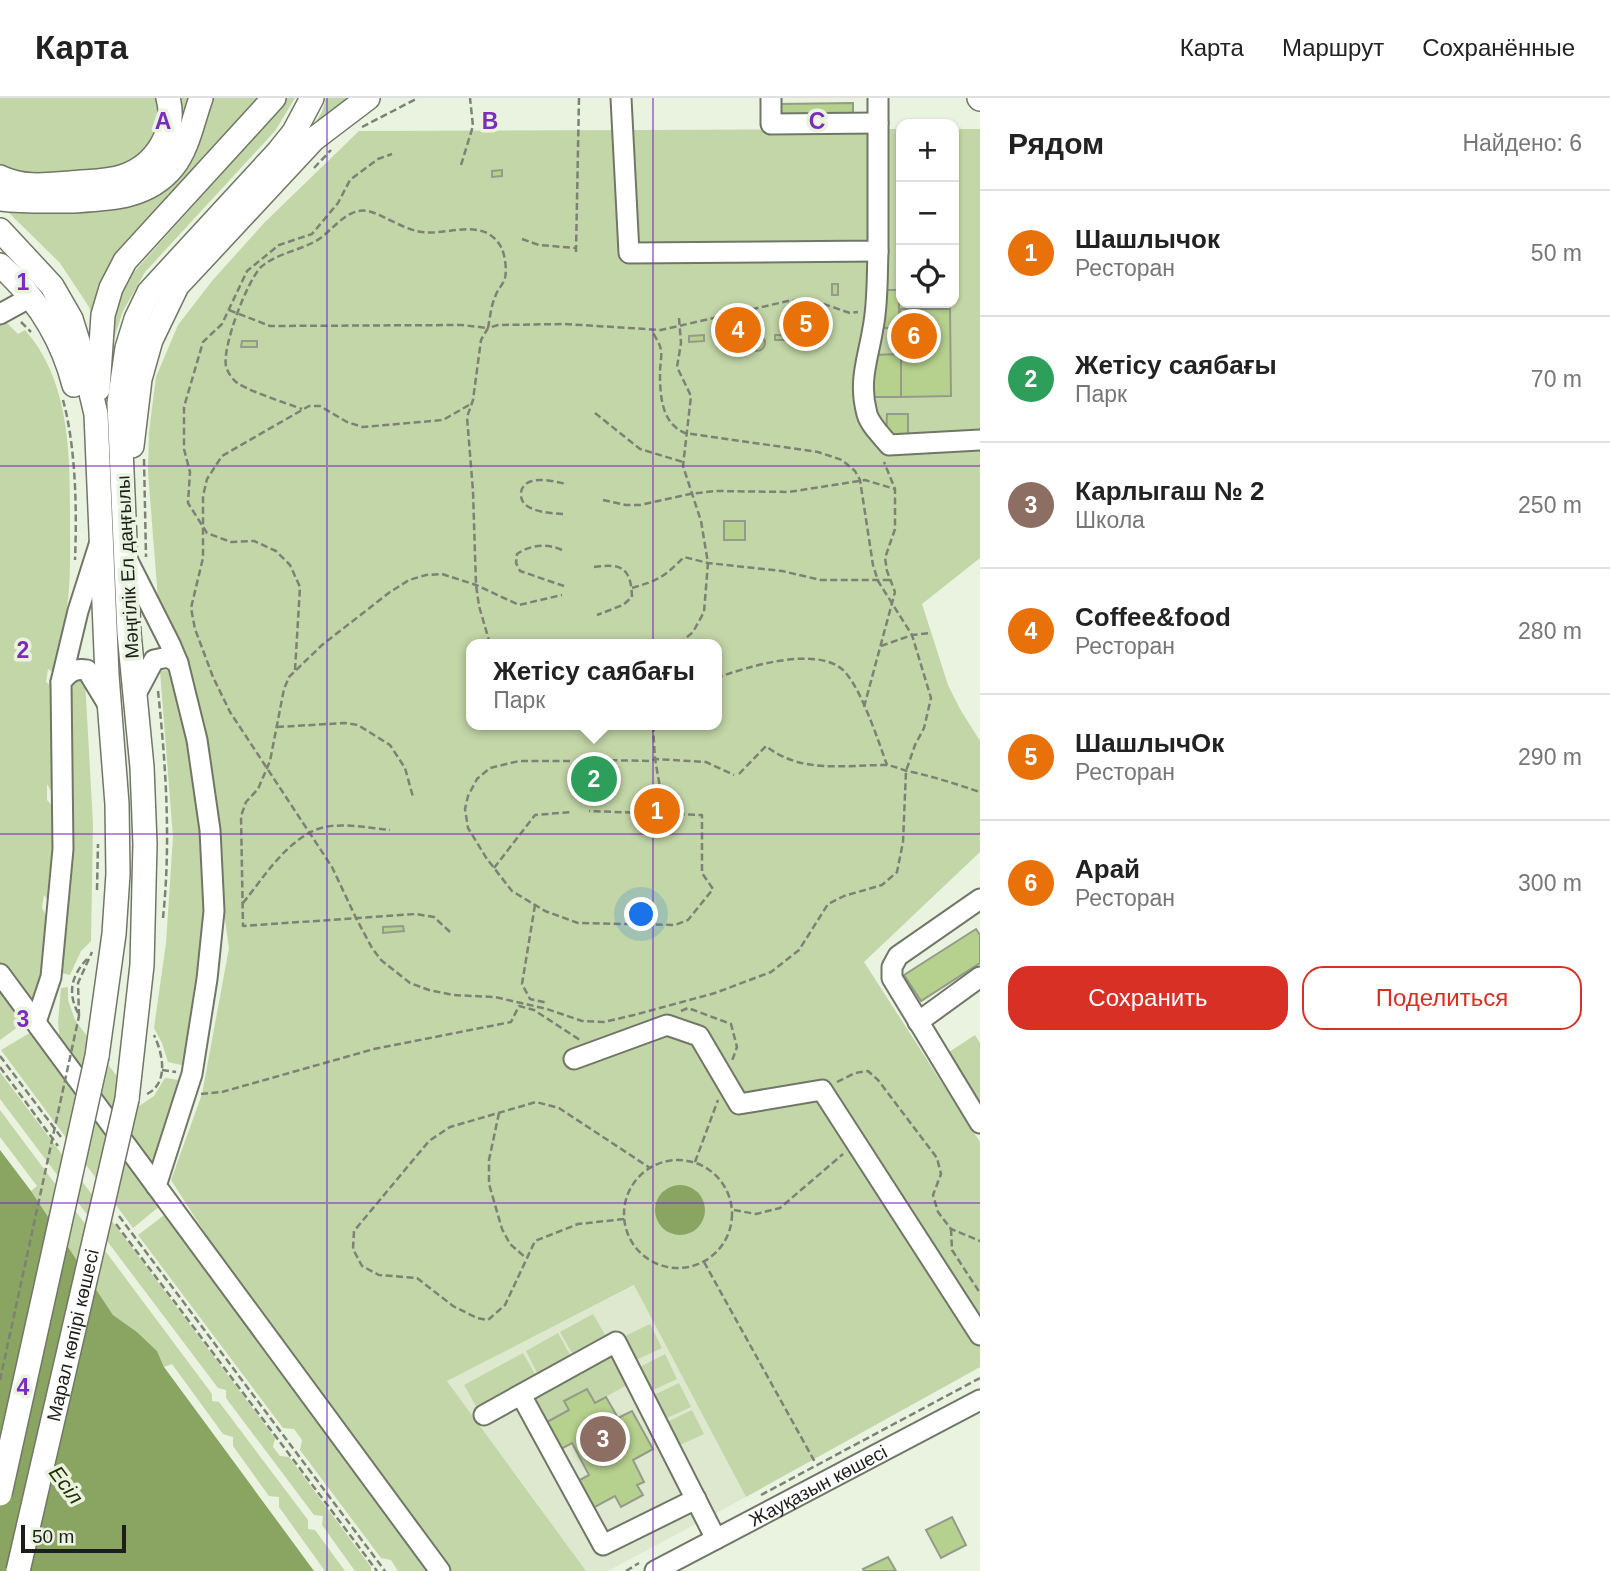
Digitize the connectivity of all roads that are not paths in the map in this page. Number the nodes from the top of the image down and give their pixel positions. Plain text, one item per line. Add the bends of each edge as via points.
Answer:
1 (167, 98) edge
2 (201, 98) edge
3 (274, 98) edge
4 (312, 98) edge
5 (368, 98) edge
6 (621, 98) edge
7 (771, 98) edge
8 (878, 98) edge
9 (878, 123) junction
10 (0, 177) edge
11 (0, 199) edge
12 (0, 230) edge
13 (878, 251) junction
14 (0, 265) edge
15 (31, 298) junction
16 (3, 311) edge
17 (96, 414) junction
18 (980, 440) edge
19 (124, 508) junction
20 (100, 532) junction
21 (136, 558) junction
22 (178, 663) junction
23 (61, 682) junction
24 (135, 696) junction
25 (110, 709) junction
26 (978, 905) edge
27 (0, 974) edge
28 (980, 977) edge
29 (36, 1022) junction
30 (918, 1022) junction
31 (97, 1056) joint
32 (575, 1059) dead end
33 (136, 1097) joint
34 (980, 1123) edge
35 (156, 1186) junction
36 (980, 1335) edge
37 (521, 1395) junction
38 (980, 1400) edge
39 (484, 1415) dead end
40 (0, 1494) edge
41 (696, 1499) junction
42 (716, 1539) junction
43 (18, 1571) edge
44 (440, 1571) edge
45 (655, 1571) edge

1 - 10 main road via 171,115 164,143 139,169 108,179 46,185 13,183
2 - 11 main road via 179,159 153,186 120,197 36,202
3 - 17 main road via 125,261 103,315
4 - 19 main road, Мәңгілік Ел даңғылы via 294,132 149,292 136,319 119,403
5 - 19 main road via 314,139 177,286 151,340 140,379
6 - 13 street via 629,253
7 - 9 street via 771,124
8 - 9 street
9 - 13 street
12 - 17 main road, Мәңгілік Ел даңғылы via 52,286 71,320
13 - 18 street via 873,330 863,383 867,417 889,445
14 - 15 main road
15 - 16 street
15 - 20 main road via 67,357 86,432
17 - 20 main road, Мәңгілік Ел даңғылы
19 - 21 main road, Мәңгілік Ел даңғылы
20 - 23 street
20 - 25 main road, Мәңгілік Ел даңғылы
21 - 22 street
21 - 24 main road, Мәңгілік Ел даңғылы
22 - 24 street via 168,657 154,660
22 - 35 street via 199,753 214,911 192,1074
23 - 25 street via 69,672 87,670
23 - 29 street via 63,849 51,977
24 - 33 main road, Мәңгілік Ел даңғылы via 145,888
25 - 31 main road, Мәңгілік Ел даңғылы via 117,874 114,934
26 - 30 street via 898,956 892,967 892,978
27 - 29 street
28 - 30 street
29 - 35 street
30 - 34 street
31 - 40 main road, Марал көпірі көшесі, bridge
32 - 36 street via 667,1025 699,1036 739,1104 822,1090
33 - 43 main road, Марал көпірі көшесі, bridge
35 - 44 street
37 - 39 street
37 - 41 street via 603,1545
37 - 41 street via 616,1342
38 - 42 street, Жауқазын көшесі
41 - 42 street
42 - 45 street, Жауқазын көшесі

